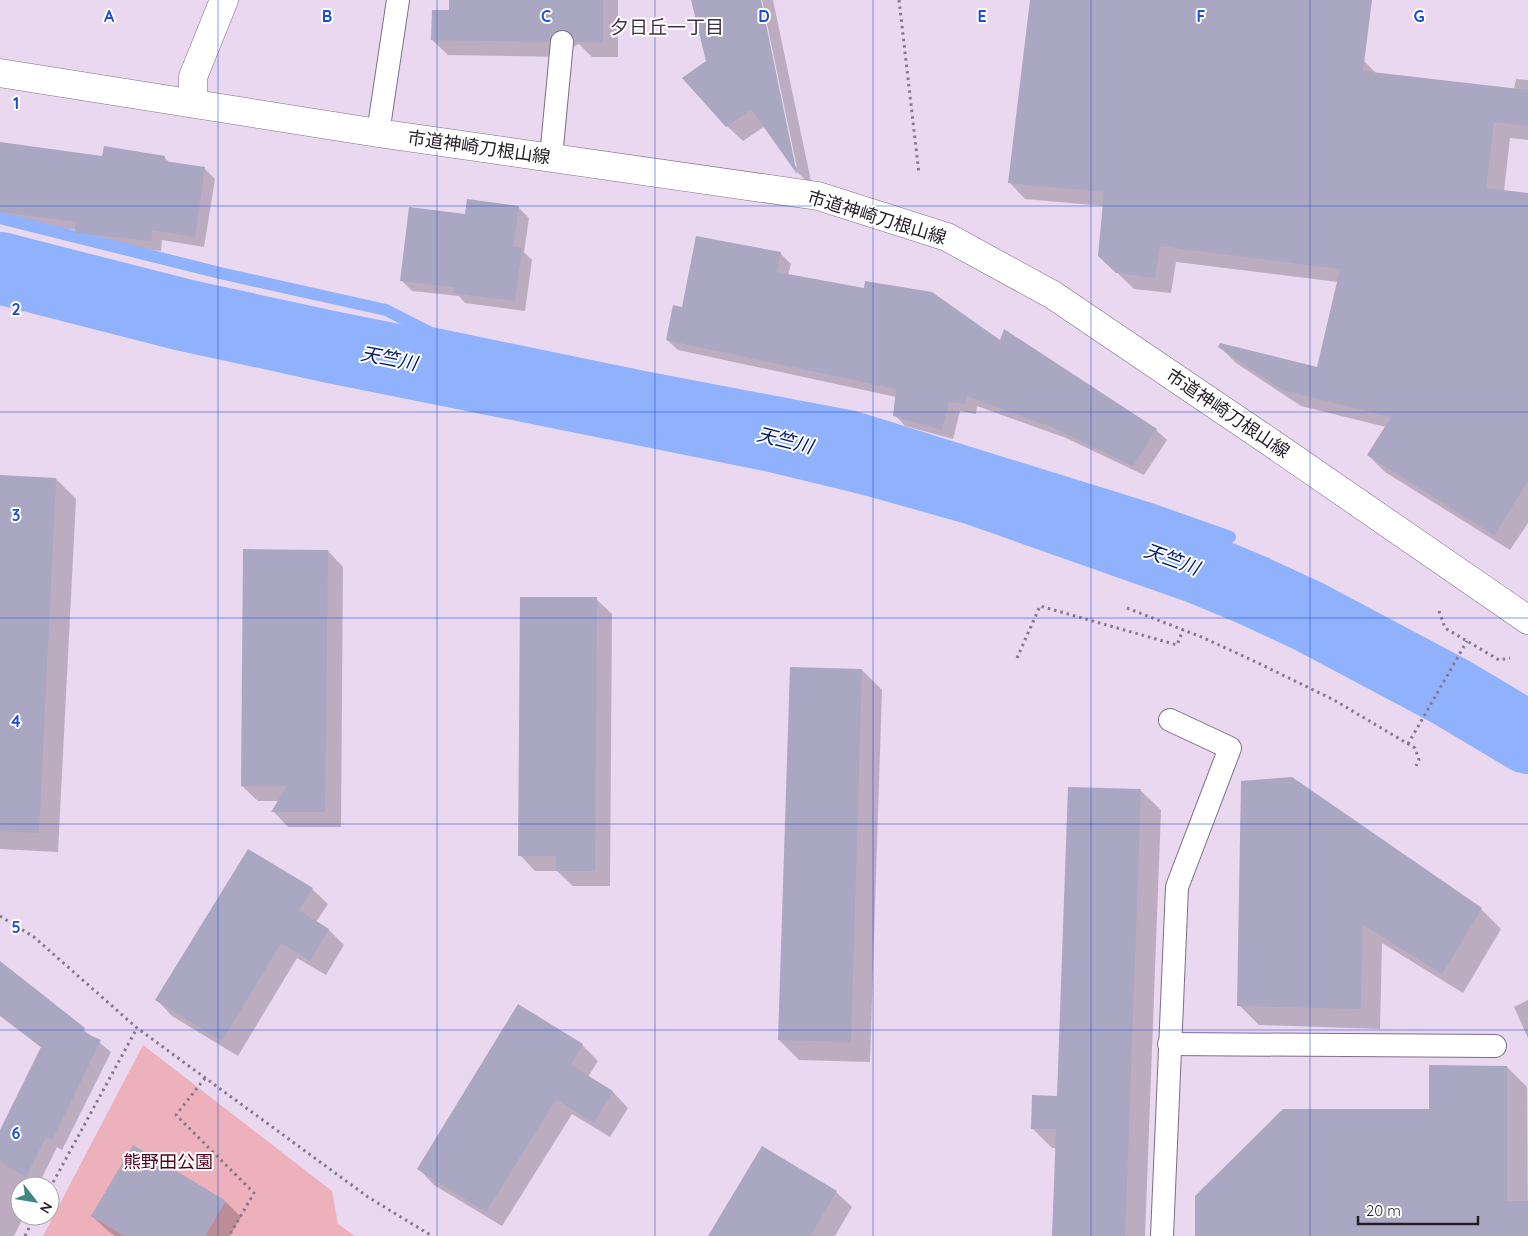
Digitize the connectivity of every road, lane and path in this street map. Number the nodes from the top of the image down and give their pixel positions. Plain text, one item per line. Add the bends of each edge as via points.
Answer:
1 (224, 0) edge
2 (398, 0) edge
3 (899, 0) edge
4 (562, 42) dead end
5 (0, 73) edge
6 (194, 102) junction
7 (378, 132) junction
8 (551, 157) junction
9 (919, 174) dead end
10 (1127, 608) dead end
11 (1439, 611) dead end
12 (1528, 620) edge
13 (1183, 630) junction
14 (1466, 641) junction
15 (1017, 658) dead end
16 (1510, 658) dead end
17 (1170, 720) dead end
18 (1408, 744) junction
19 (1416, 766) dead end
20 (0, 916) edge
21 (137, 1028) junction
22 (1169, 1044) junction
23 (1494, 1046) dead end
24 (205, 1078) junction
25 (57, 1176) edge
26 (228, 1236) edge
27 (432, 1236) edge
28 (1162, 1236) edge

1 - 6 street via 193,78
2 - 7 lane
3 - 9 path
4 - 8 lane
5 - 6 street, 市道神崎刀根山線
6 - 7 street, 市道神崎刀根山線
7 - 8 street, 市道神崎刀根山線
8 - 12 street, 市道神崎刀根山線 via 818,196 947,237 1053,295
10 - 13 path
11 - 14 path via 1445,628
13 - 15 path via 1177,645 1040,606
13 - 18 path via 1334,700
14 - 16 path via 1499,660
14 - 18 path
17 - 22 lane via 1230,748 1177,887
18 - 19 path via 1415,748 1419,760
20 - 21 path via 34,937
21 - 24 path
21 - 25 path
22 - 23 lane
22 - 28 lane
24 - 26 path via 176,1115 254,1193
24 - 27 path via 368,1197

